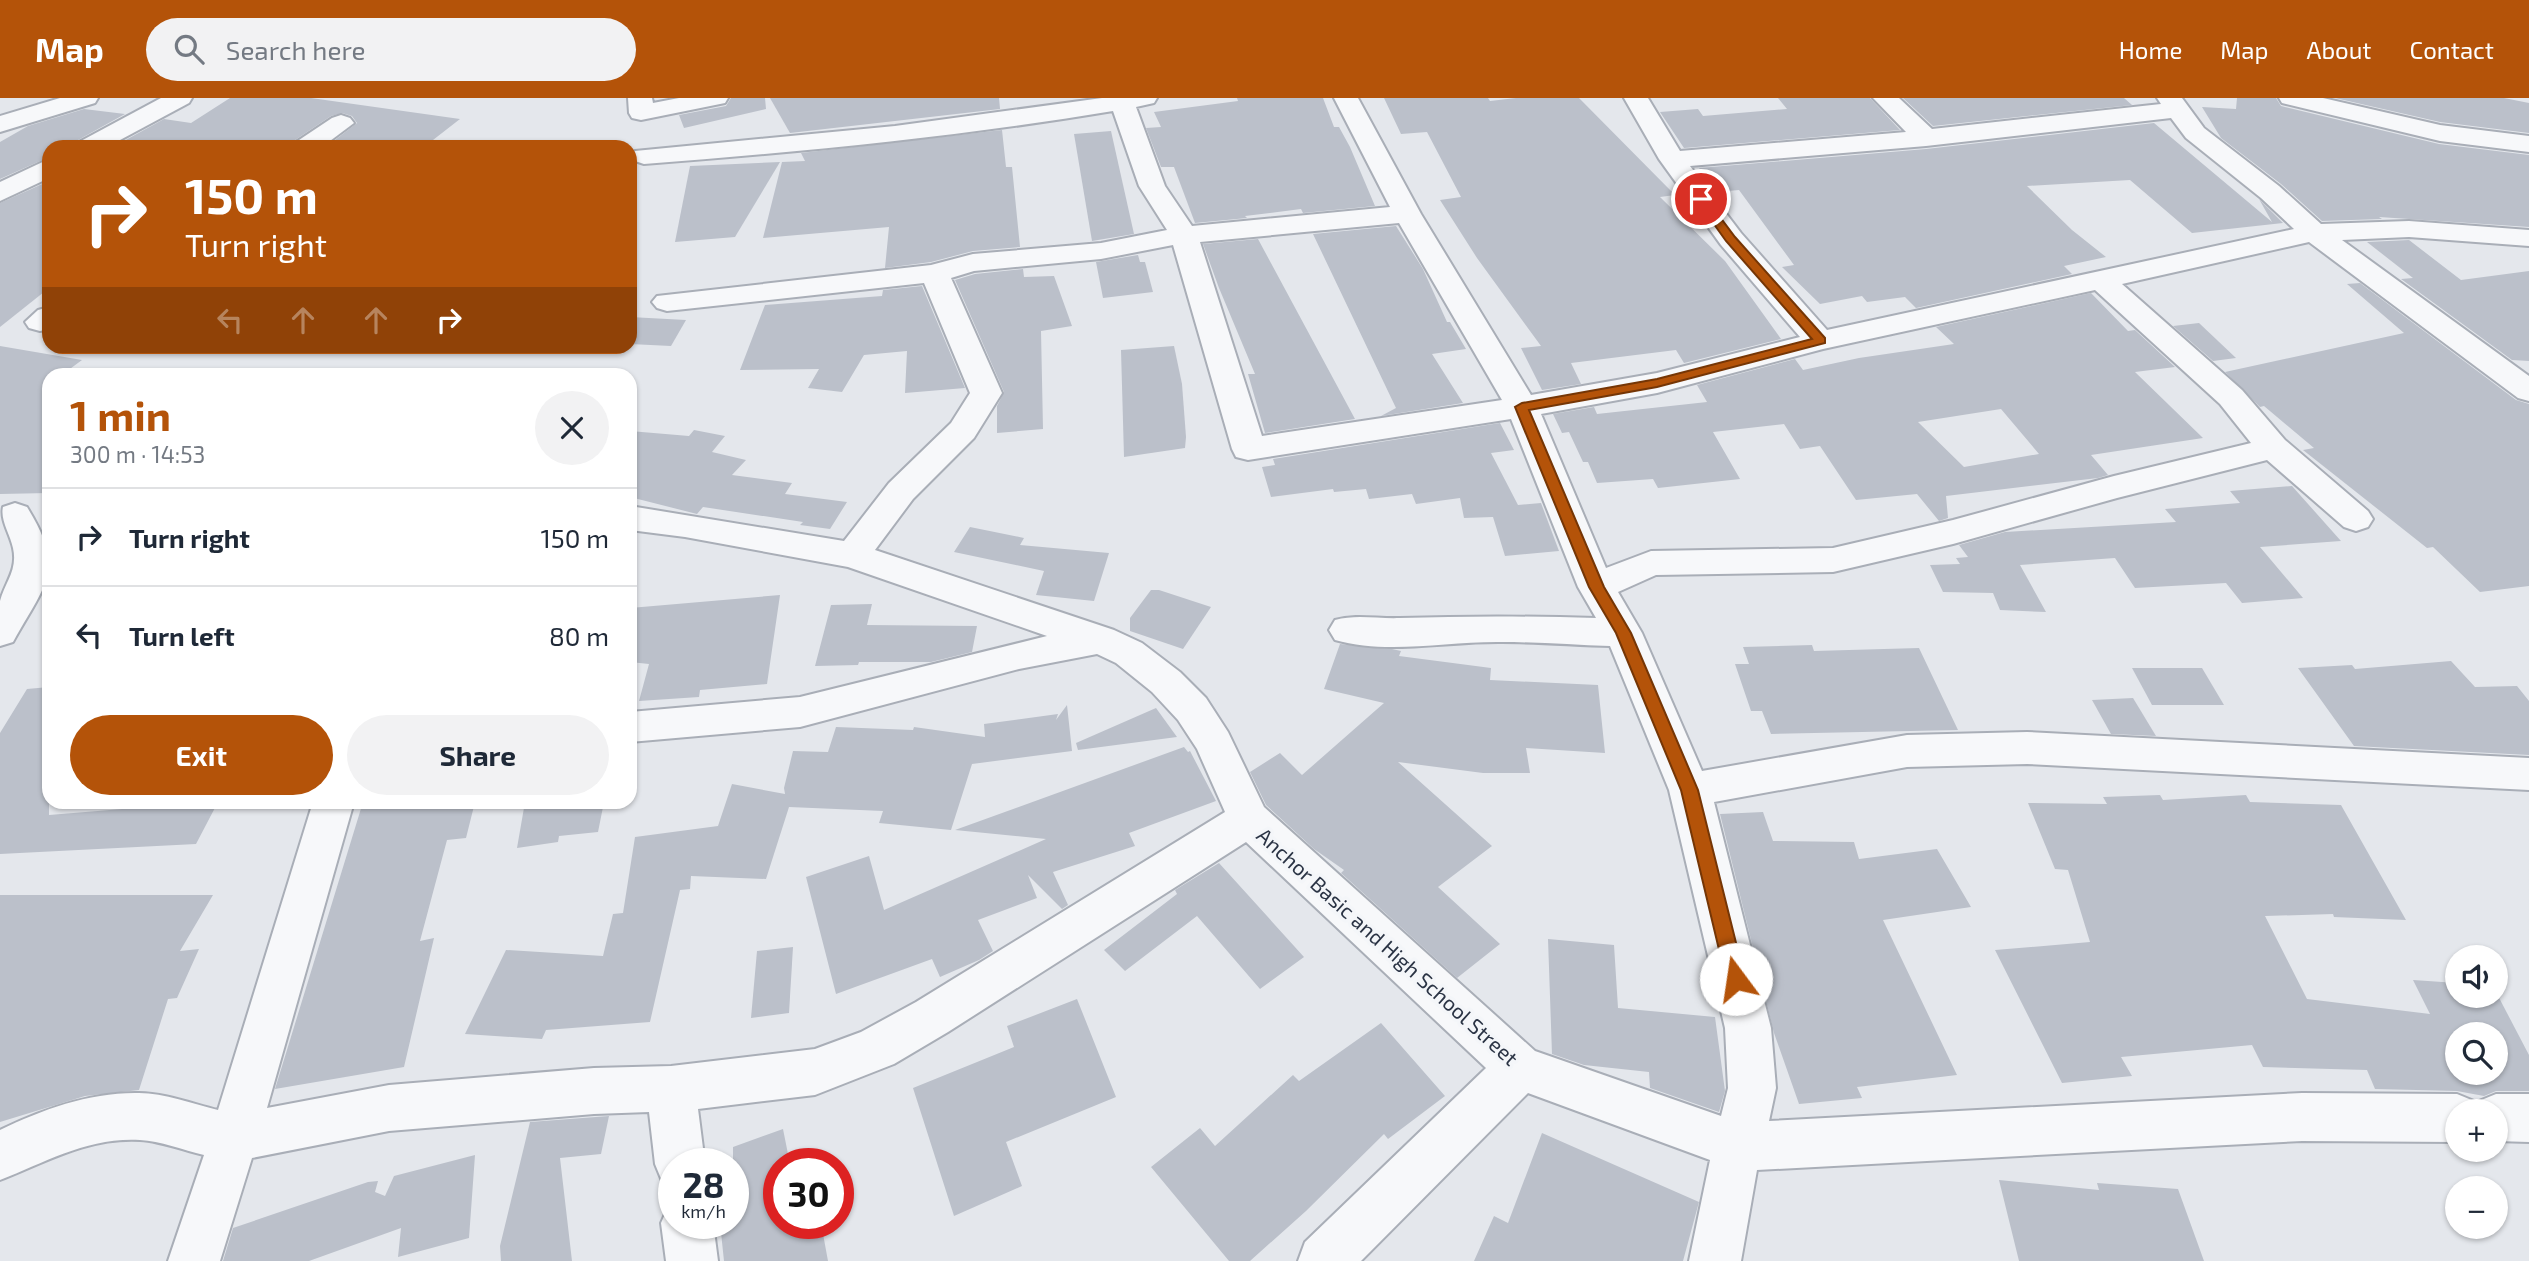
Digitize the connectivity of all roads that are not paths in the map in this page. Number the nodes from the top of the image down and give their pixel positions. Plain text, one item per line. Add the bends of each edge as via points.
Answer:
1 (180, 98) edge
2 (640, 98) edge
3 (716, 98) edge
4 (1346, 98) edge
5 (1636, 98) edge
6 (1885, 98) edge
7 (2291, 98) edge
8 (99, 100) edge
9 (1129, 100) edge
10 (2173, 104) edge
11 (139, 119) junction
12 (341, 123) dead end
13 (0, 124) edge
14 (1926, 138) junction
15 (108, 140) edge
16 (316, 140) edge
17 (2529, 144) edge
18 (644, 156) dead end
19 (1672, 159) junction
20 (42, 171) edge
21 (0, 193) edge
22 (1407, 214) junction
23 (2314, 233) junction
24 (1184, 235) junction
25 (2529, 238) edge
26 (932, 274) junction
27 (2099, 278) junction
28 (667, 302) dead end
29 (1820, 341) junction
30 (2529, 391) edge
31 (1522, 407) junction
32 (2273, 448) junction
33 (21, 514) edge
34 (637, 519) edge
35 (2356, 519) dead end
36 (852, 555) junction
37 (1596, 587) junction
38 (1348, 629) dead end
39 (0, 632) edge
40 (1623, 633) junction
41 (1101, 640) junction
42 (637, 726) edge
43 (2529, 774) edge
44 (1689, 790) junction
45 (331, 809) edge
46 (1249, 819) junction
47 (1520, 1068) junction
48 (671, 1089) junction
49 (2445, 1118) edge
50 (2508, 1118) edge
51 (2529, 1118) edge
52 (234, 1138) junction
53 (1739, 1147) junction
54 (678, 1148) edge
55 (0, 1156) edge
56 (689, 1239) edge
57 (194, 1261) edge
58 (692, 1261) edge
59 (1324, 1261) edge
60 (1715, 1261) edge

1 - 11 street
2 - 3 street via 641,113
4 - 22 street
5 - 19 street
6 - 14 street
7 - 17 street via 2440,133
8 - 11 street via 137,112
8 - 13 street
9 - 18 street via 884,136
9 - 24 street via 1152,186
10 - 14 street
10 - 23 street via 2195,132
11 - 15 street
12 - 16 street
14 - 19 street
19 - 29 street via 1731,239
20 - 21 street
22 - 24 street
22 - 31 street
23 - 25 street via 2409,229
23 - 27 street
23 - 30 street
24 - 26 street via 1101,251 973,262
24 - 31 street via 1248,449
26 - 28 street
26 - 36 street via 937,275 986,393 964,431 909,483
27 - 29 street
27 - 32 street via 2231,397
29 - 31 street via 1657,383
31 - 37 street
32 - 35 street
32 - 37 street via 1833,560 1651,563
33 - 39 street via 30,537 34,570
34 - 36 street, Anchor Basic and High School Street
36 - 41 street, Anchor Basic and High School Street
37 - 40 street
38 - 40 street
40 - 44 street
41 - 42 street via 1019,654 800,712
41 - 46 street, Anchor Basic and High School Street via 1129,653 1192,709 1214,743
43 - 44 street via 2040,749 1947,750 1907,751
44 - 53 street via 1748,1028 1752,1088
45 - 52 street
46 - 47 street, Anchor Basic and High School Street
46 - 48 street via 877,1048 815,1072
47 - 53 street, Anchor Basic and High School Street
47 - 59 street
48 - 52 street via 389,1108
48 - 54 street
49 - 53 street via 2302,1117
50 - 51 street
52 - 55 street via 141,1116 90,1120
52 - 57 street
53 - 60 street
56 - 58 street

